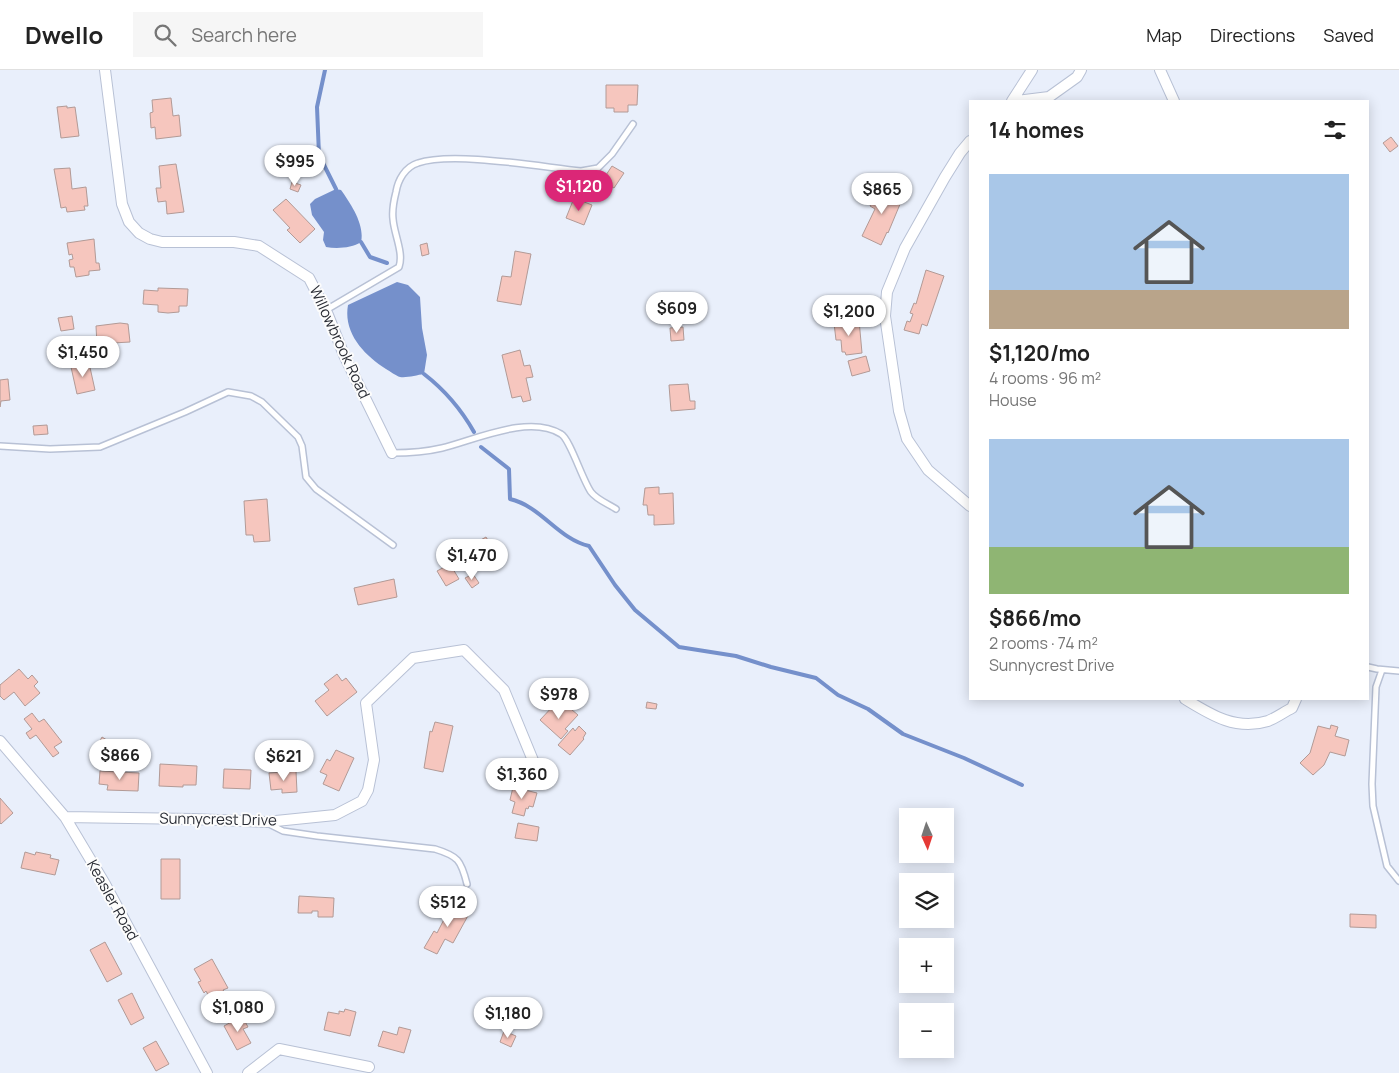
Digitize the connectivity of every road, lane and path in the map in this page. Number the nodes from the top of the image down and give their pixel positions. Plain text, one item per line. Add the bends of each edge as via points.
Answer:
1 (105, 70) edge
2 (1032, 70) edge
3 (1081, 70) edge
4 (1160, 70) edge
5 (1013, 100) edge
6 (1024, 100) edge
7 (1174, 100) edge
8 (633, 124) dead end
9 (969, 142) edge
10 (326, 310) junction
11 (0, 446) edge
12 (392, 453) joint
13 (969, 505) edge
14 (616, 509) dead end
15 (393, 545) dead end
16 (1369, 666) edge
17 (1382, 670) junction
18 (1399, 671) edge
19 (1186, 700) edge
20 (1296, 700) edge
21 (0, 741) edge
22 (539, 775) dead end
23 (65, 816) junction
24 (266, 822) junction
25 (1399, 881) edge
26 (467, 884) dead end
27 (369, 1067) dead end
28 (207, 1073) edge
29 (248, 1073) edge

1 - 10 street, Willowbrook Road via 122,204 134,228 162,242 242,243 265,248 309,278
2 - 5 street
3 - 6 street via 1049,97
4 - 7 street
8 - 10 lane via 598,168 581,172 474,160 416,164 404,172 396,190 392,217 402,259 399,267
9 - 13 street via 945,176 905,248 887,292 885,316 899,411 907,440 928,470
10 - 12 street, Willowbrook Road via 344,355
11 - 15 lane via 100,447 228,392 251,396 262,402 298,437 306,477 316,489
12 - 14 lane via 413,454 443,448 519,427 548,429 562,434 568,441 592,494
16 - 17 lane
17 - 18 lane
17 - 25 lane via 1376,687 1373,806 1388,866
19 - 20 street via 1207,713 1236,724 1268,721 1292,708
21 - 23 street, Keasler Road
22 - 24 street, Sunnycrest Drive via 504,690 464,650 413,658 366,702 374,760 368,790 362,801 336,815
23 - 24 street, Sunnycrest Drive
23 - 28 street, Keasler Road
24 - 26 lane via 283,831 435,849 452,854 461,864
27 - 29 street via 280,1049

